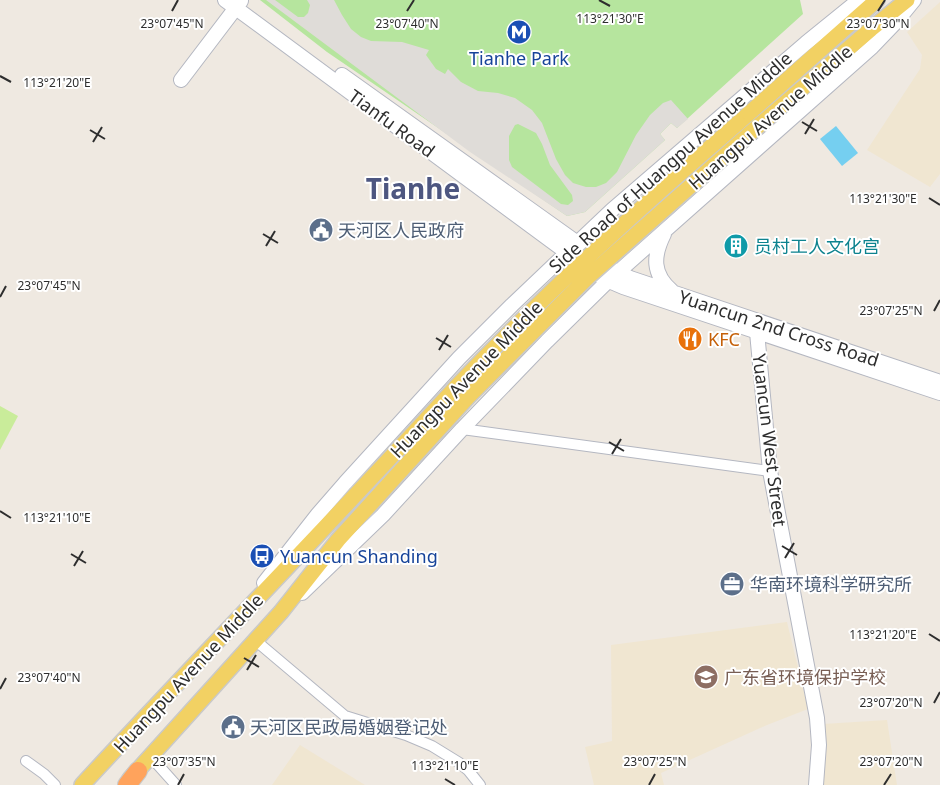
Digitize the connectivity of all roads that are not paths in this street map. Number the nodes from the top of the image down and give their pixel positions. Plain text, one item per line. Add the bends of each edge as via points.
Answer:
1 (859, 0) edge
2 (877, 0) edge
3 (907, 0) edge
4 (914, 0) edge
5 (235, 2) edge
6 (181, 80) dead end
7 (656, 172) junction
8 (688, 210) junction
9 (666, 230) junction
10 (577, 243) junction
11 (567, 253) junction
12 (613, 277) junction
13 (674, 293) junction
14 (512, 305) junction
15 (757, 332) junction
16 (547, 341) junction
17 (940, 382) edge
18 (940, 393) edge
19 (462, 429) junction
20 (770, 471) junction
21 (281, 612) junction
22 (232, 624) junction
23 (255, 640) junction
24 (150, 756) junction
25 (26, 761) dead end
26 (138, 770) joint
27 (55, 785) edge
28 (82, 785) edge
29 (126, 785) edge
30 (176, 785) edge
31 (480, 785) edge
32 (816, 785) edge

1 - 7 main road, Side Road of Huangpu Avenue Middle via 829,22
2 - 22 main road, Huangpu Avenue Middle, bridge via 572,270 509,331 334,520
3 - 21 main road, Huangpu Avenue Middle, bridge via 748,135 547,316 467,398 338,540
4 - 8 main road via 872,47
5 - 6 main road
5 - 10 main road, Tianfu Road
5 - 11 main road, Tianfu Road
7 - 8 main road via 652,190 657,203 667,211
7 - 10 main road, Side Road of Huangpu Avenue Middle
8 - 9 main road
9 - 12 main road
9 - 13 main road via 658,249 656,267 662,281
10 - 11 main road, Side Road of Huangpu Avenue Middle
10 - 12 main road, Tianfu Road
11 - 12 main road, Tianfu Road via 596,274
11 - 14 main road, Side Road of Huangpu Avenue Middle
12 - 13 main road, Yuancun 2nd Cross Road
12 - 15 main road, Yuancun 2nd Cross Road
12 - 16 main road
13 - 17 main road, Yuancun 2nd Cross Road
14 - 16 main road via 533,301 546,310 551,324
14 - 22 main road, Side Road of Huangpu Avenue Middle via 459,358 318,514
15 - 18 main road, Yuancun 2nd Cross Road
15 - 20 main road, Yuancun West Street
16 - 19 main road
19 - 20 street
19 - 21 main road via 377,521
20 - 32 main road, Yuancun West Street via 816,718 819,745
21 - 23 main road, Huangpu Avenue Middle
22 - 28 main road, Huangpu Avenue Middle
23 - 24 main road, Huangpu Avenue Middle
23 - 31 street via 345,716 432,746 458,762
24 - 26 main road, Huangpu Avenue Middle
24 - 30 street
25 - 27 street
26 - 29 highway

